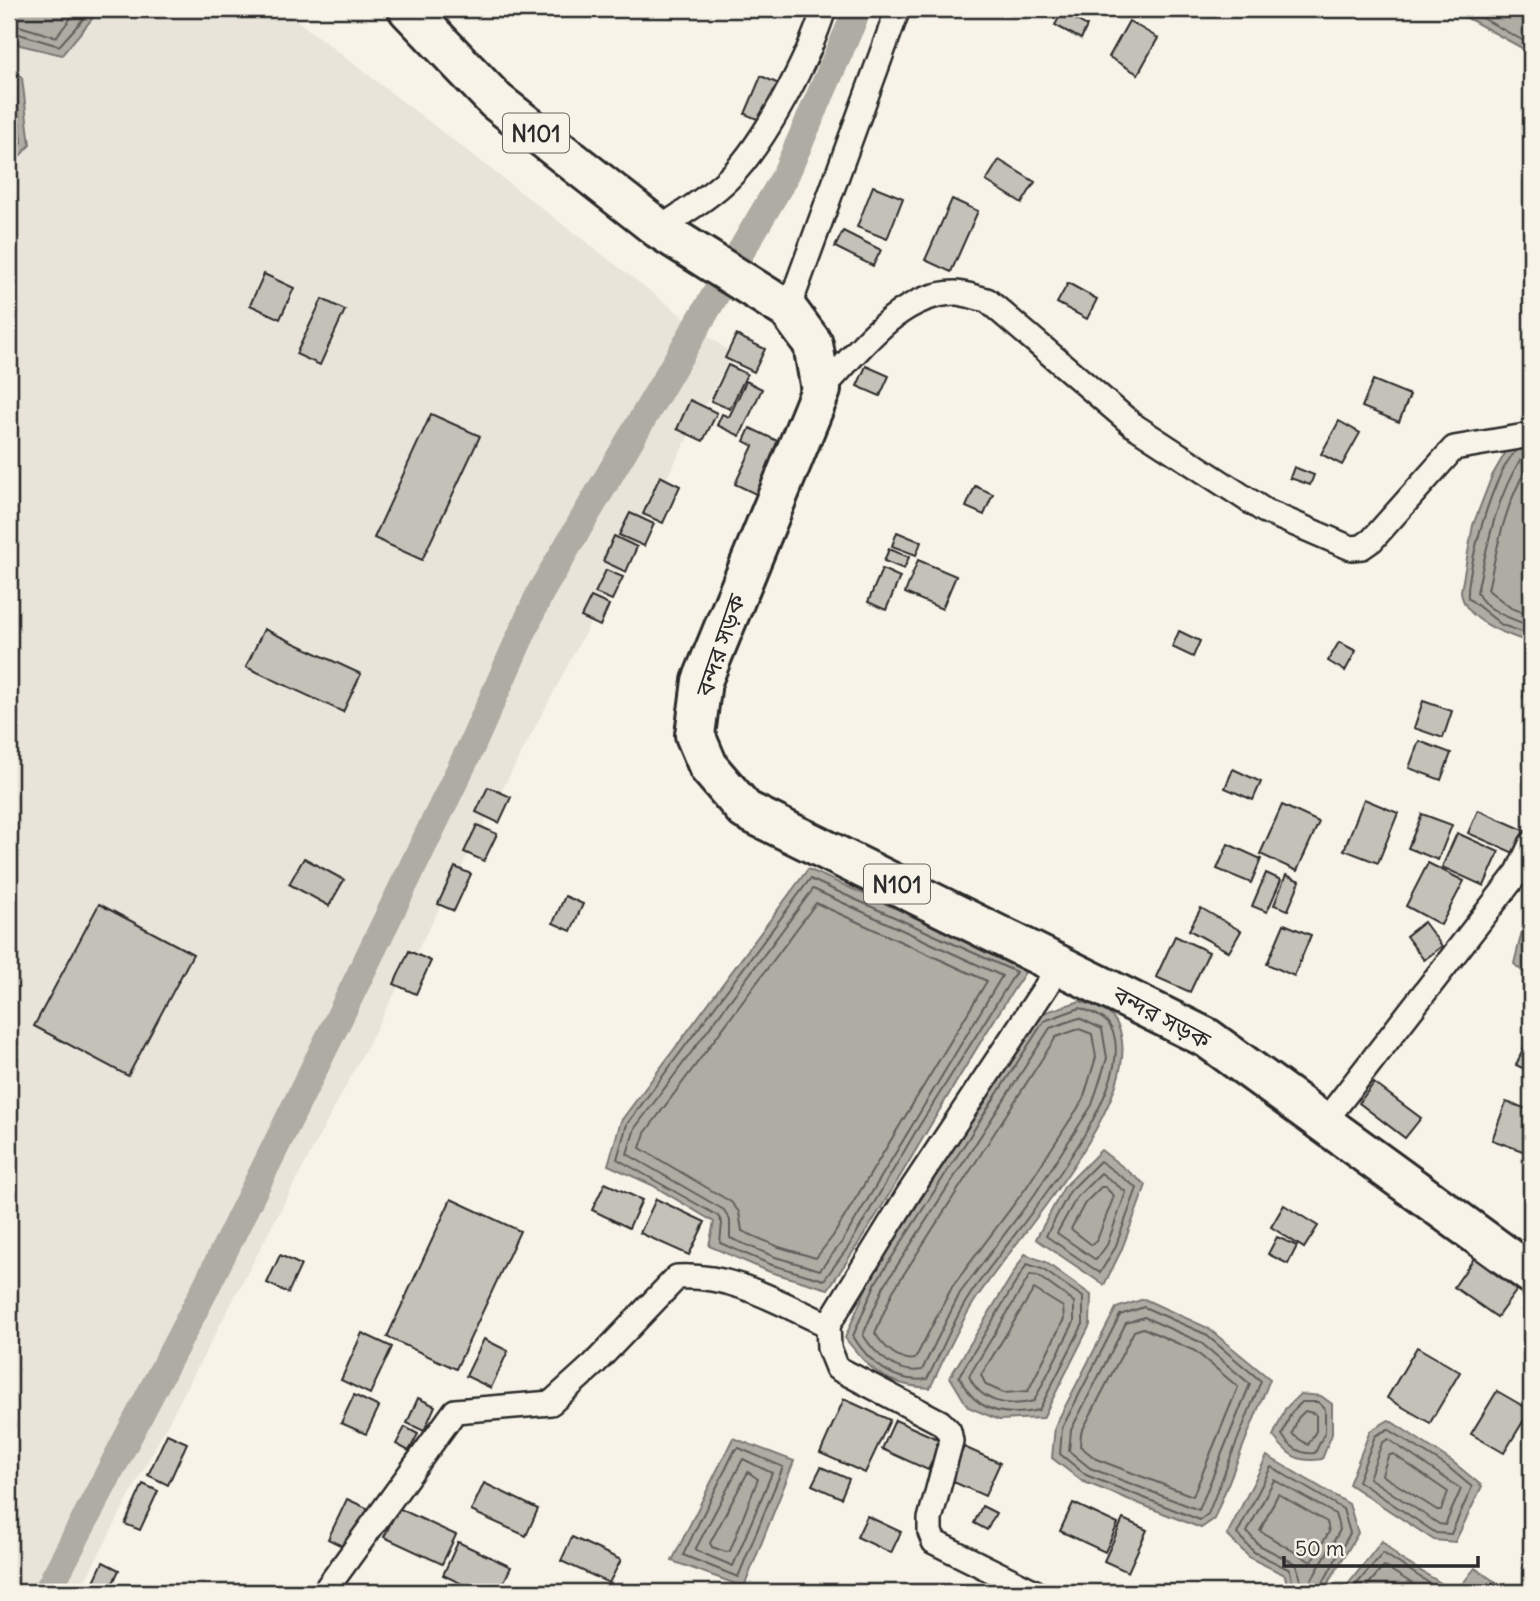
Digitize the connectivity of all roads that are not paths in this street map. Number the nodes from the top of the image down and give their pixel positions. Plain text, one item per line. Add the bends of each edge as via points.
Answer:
1 (408, 9) edge
2 (824, 9) edge
3 (898, 9) edge
4 (669, 235) junction
5 (776, 302) junction
6 (821, 390) junction
7 (1531, 435) edge
8 (1531, 844) edge
9 (1061, 964) junction
10 (1322, 1125) junction
11 (1531, 1274) edge
12 (828, 1325) junction
13 (324, 1592) edge
14 (1035, 1592) edge

1 - 4 highway, N101 via 496,101
2 - 4 street via 817,32 755,150
3 - 5 street
4 - 5 highway, N101
5 - 6 highway, N101 via 813,344
6 - 7 street via 903,307 957,293 987,300 1133,425 1265,510 1351,548 1372,540 1454,448
6 - 9 highway, বন্দর সড়ক / N101 via 702,681 695,735 699,746 709,768 745,810
8 - 10 street via 1517,872
9 - 10 highway, বন্দর সড়ক / N101 via 1207,1038
9 - 12 street via 909,1193
10 - 11 highway, বন্দর সড়ক / N101
12 - 13 street via 733,1282 706,1276 677,1277 551,1404 455,1411
12 - 14 street via 829,1348 838,1368 949,1431 951,1441 930,1519 934,1542

